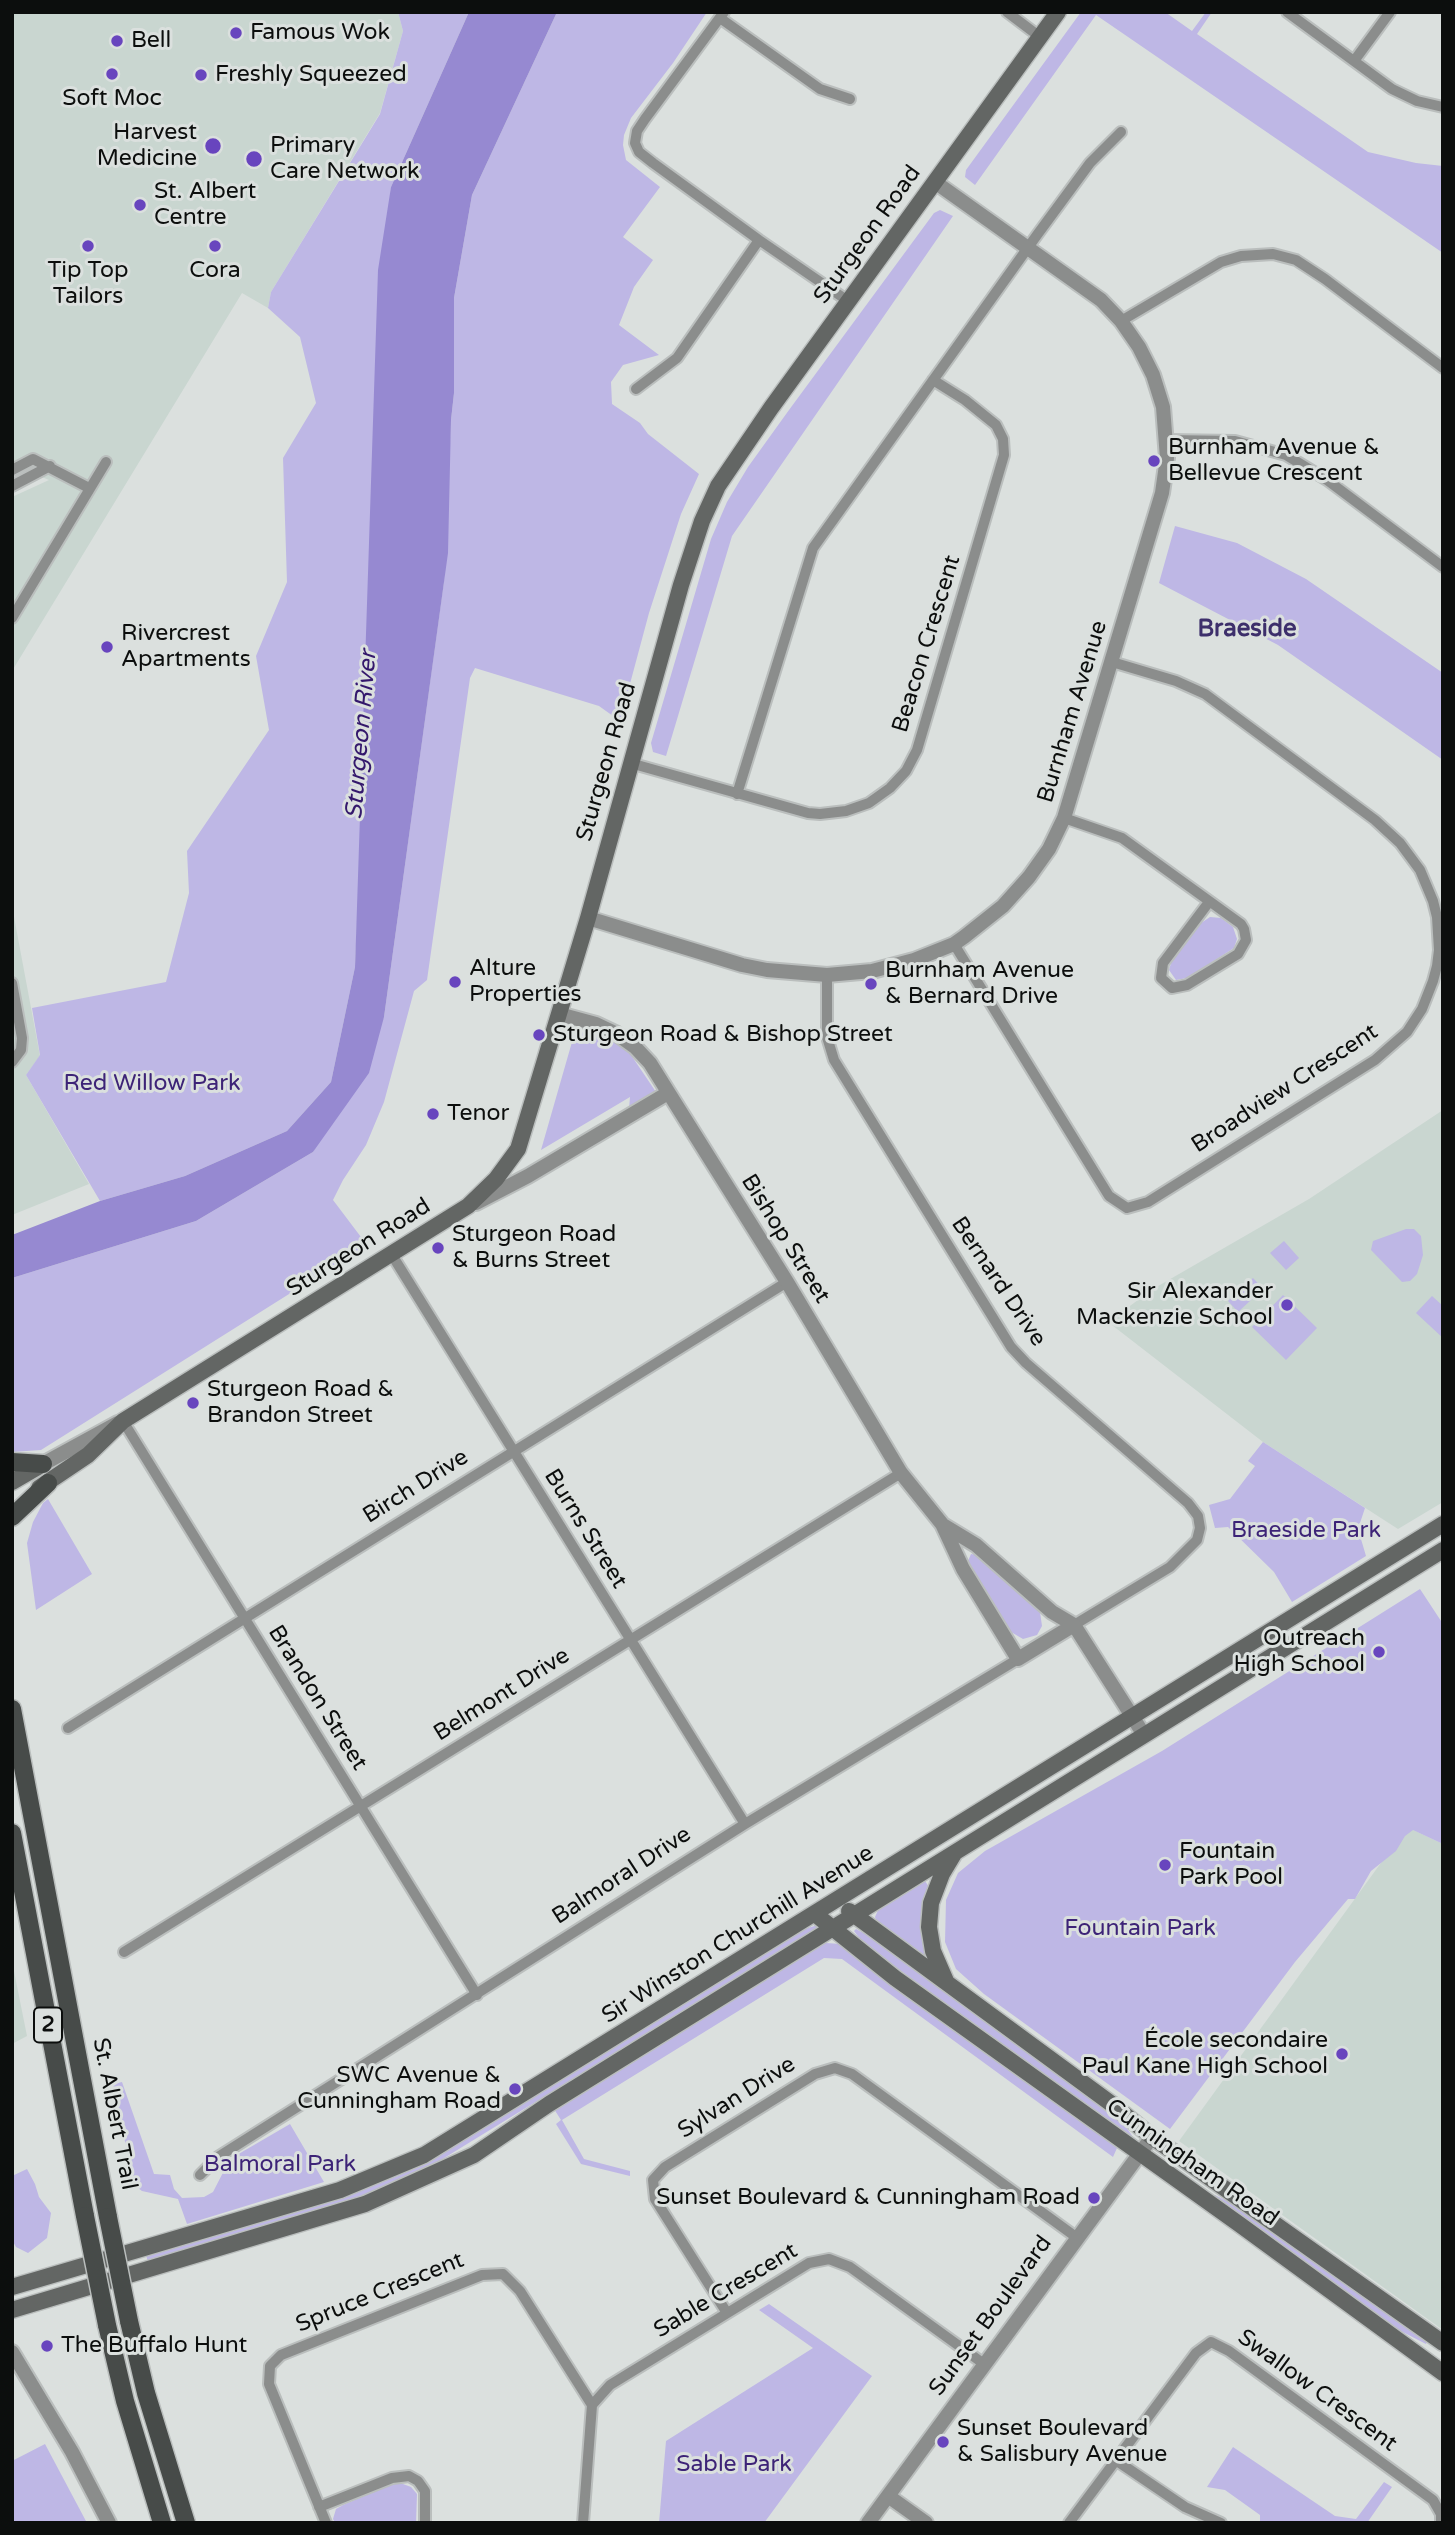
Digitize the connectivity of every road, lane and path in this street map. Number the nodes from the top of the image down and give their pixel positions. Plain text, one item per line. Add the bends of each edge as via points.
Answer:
1 (1007, 12) edge
2 (1058, 12) edge
3 (1287, 12) edge
4 (1391, 12) edge
5 (722, 15) edge
6 (1040, 37) junction
7 (1354, 61) junction
8 (850, 100) dead end
9 (1443, 107) edge
10 (1121, 132) dead end
11 (935, 182) junction
12 (759, 240) junction
13 (1028, 247) junction
14 (848, 301) junction
15 (1121, 321) junction
16 (1443, 368) edge
17 (933, 380) junction
18 (636, 389) dead end
19 (1167, 440) junction
20 (106, 462) dead end
21 (50, 466) junction
22 (12, 470) edge
23 (12, 486) edge
24 (89, 488) junction
25 (1443, 567) edge
26 (12, 618) edge
27 (1112, 662) junction
28 (630, 763) junction
29 (737, 793) junction
30 (1064, 818) junction
31 (1209, 902) junction
32 (588, 918) junction
33 (954, 944) junction
34 (827, 975) junction
35 (12, 983) edge
36 (559, 1014) junction
37 (12, 1062) edge
38 (668, 1093) junction
39 (468, 1206) junction
40 (392, 1255) junction
41 (787, 1282) junction
42 (122, 1421) junction
43 (512, 1452) junction
44 (12, 1462) edge
45 (43, 1464) junction
46 (901, 1472) junction
47 (12, 1482) edge
48 (48, 1483) junction
49 (12, 1506) edge
50 (12, 1517) edge
51 (942, 1524) junction
52 (1443, 1524) edge
53 (1443, 1550) edge
54 (243, 1618) junction
55 (1074, 1625) junction
56 (629, 1641) junction
57 (1018, 1659) junction
58 (12, 1709) edge
59 (1131, 1717) junction
60 (68, 1728) dead end
61 (1144, 1735) junction
62 (360, 1808) junction
63 (745, 1825) junction
64 (12, 1833) edge
65 (956, 1852) junction
66 (835, 1901) junction
67 (815, 1914) junction
68 (855, 1915) junction
69 (834, 1929) junction
70 (124, 1952) dead end
71 (947, 1983) junction
72 (477, 1995) junction
73 (1153, 2137) junction
74 (1140, 2154) junction
75 (200, 2175) dead end
76 (1076, 2237) junction
77 (12, 2287) edge
78 (12, 2310) edge
79 (727, 2313) junction
80 (1443, 2343) edge
81 (12, 2352) edge
82 (984, 2364) junction
83 (1443, 2373) edge
84 (592, 2405) junction
85 (1116, 2461) junction
86 (888, 2496) junction
87 (320, 2507) junction
88 (110, 2523) edge
89 (162, 2523) edge
90 (186, 2523) edge
91 (326, 2523) edge
92 (425, 2523) edge
93 (583, 2523) edge
94 (868, 2523) edge
95 (926, 2523) edge
96 (1069, 2523) edge
97 (1221, 2523) edge
98 (1441, 2523) edge

1 - 6 street
2 - 6 main road, Sturgeon Road
3 - 7 street
4 - 7 street
5 - 8 street via 820,89
5 - 12 street via 645,119 635,142 639,152
6 - 11 main road, Sturgeon Road
7 - 9 street via 1404,96
10 - 13 street via 1090,163
11 - 13 street, Burnham Avenue
11 - 14 main road, Sturgeon Road
12 - 14 street
12 - 18 street via 677,358
13 - 15 street, Burnham Avenue via 1101,300
13 - 17 street
14 - 28 main road, Sturgeon Road via 730,466 707,509
15 - 16 street via 1221,262 1273,254 1296,260 1325,279
15 - 19 street, Burnham Avenue via 1153,376
17 - 29 street via 813,548
17 - 29 street, Beacon Crescent via 990,419 1005,447 917,750 890,788 869,803 846,811 808,813
19 - 25 street via 1236,440 1286,455
19 - 27 street, Burnham Avenue via 1162,494
20 - 24 street
21 - 22 street via 33,459
21 - 23 street
21 - 24 street
24 - 26 street
27 - 30 street, Burnham Avenue
27 - 33 street, Broadview Crescent via 1205,694 1400,843 1424,877 1437,917 1437,966 1422,1009 1406,1032 1375,1060 1148,1202 1126,1208 1109,1196
28 - 29 street, Beacon Crescent
28 - 32 main road, Sturgeon Road
30 - 31 street via 1122,838
30 - 33 street, Burnham Avenue via 1029,877 1003,906
31 - 31 street via 1161,968 1161,978 1172,988 1187,985 1245,945 1241,924
32 - 34 street, Burnham Avenue via 742,965
32 - 36 main road, Sturgeon Road
33 - 34 street, Burnham Avenue via 893,966
34 - 55 street, Bernard Drive via 827,1037 834,1060 1012,1347 1198,1516 1197,1540 1170,1567
35 - 37 street via 22,1038 21,1050
36 - 38 street, Bishop Street via 596,1024 627,1040 650,1063
36 - 39 main road, Sturgeon Road via 518,1149
38 - 39 street
38 - 41 street, Bishop Street
39 - 40 main road, Sturgeon Road
40 - 42 main road, Sturgeon Road
40 - 43 street, Burns Street
41 - 43 street, Birch Drive
41 - 46 street, Bishop Street
42 - 45 street, Sturgeon Road
42 - 48 main road, Sturgeon Road via 88,1455
42 - 54 street, Brandon Street
43 - 54 street, Birch Drive
43 - 56 street, Burns Street
44 - 45 main road
45 - 47 main road, Sturgeon Road
46 - 51 street, Bishop Street
46 - 56 street, Belmont Drive
48 - 49 main road, Sturgeon Road
48 - 50 main road
51 - 55 street, Bishop Street via 976,1545 1052,1612
51 - 57 street, Bishop Street via 963,1569
52 - 59 main road, Sir Winston Churchill Avenue
53 - 61 main road, Sir Winston Churchill Avenue
54 - 60 street, Birch Drive
54 - 62 street, Brandon Street
55 - 57 street, Balmoral Drive
55 - 59 street, Bishop Street
56 - 62 street, Belmont Drive
56 - 63 street, Burns Street
57 - 63 street, Balmoral Drive
58 - 90 main road, St. Albert Trail / 2, bridge via 129,2321
59 - 61 street, Bishop Street
59 - 66 main road, Sir Winston Churchill Avenue
61 - 65 main road, Sir Winston Churchill Avenue
62 - 70 street, Belmont Drive
62 - 72 street, Brandon Street
63 - 72 street, Balmoral Drive
64 - 89 main road, St. Albert Trail / 2, bridge via 107,2325
65 - 68 main road, Sir Winston Churchill Avenue
65 - 71 main road via 931,1903 929,1927 933,1951
66 - 67 main road, Sir Winston Churchill Avenue
66 - 68 main road, Cunningham Road
67 - 69 main road, Cunningham Road
67 - 77 main road, Sir Winston Churchill Avenue via 424,2155 384,2174
68 - 69 main road, Sir Winston Churchill Avenue
68 - 71 main road, Cunningham Road
69 - 74 main road, Cunningham Road
69 - 78 main road, Sir Winston Churchill Avenue via 474,2155 418,2182 365,2204
71 - 73 main road, Cunningham Road
72 - 75 street, Balmoral Drive via 218,2157
73 - 74 street, Sunset Boulevard
73 - 80 main road, Cunningham Road
74 - 76 street, Sunset Boulevard
74 - 83 main road, Cunningham Road
76 - 79 street, Sylvan Drive via 852,2074 835,2068 815,2074 665,2167 653,2180 654,2199
76 - 82 street, Sunset Boulevard
79 - 82 street, Sable Crescent via 809,2263 829,2259 850,2267
79 - 84 street, Sable Crescent via 610,2385
81 - 88 street
82 - 86 street, Sunset Boulevard
84 - 87 street, Spruce Crescent via 520,2291 503,2274 482,2275 281,2356 270,2366 269,2384
84 - 93 street
85 - 96 street, Swallow Crescent
85 - 97 street via 1185,2507
85 - 98 street, Swallow Crescent via 1196,2353 1211,2342 1433,2500
86 - 94 street, Sunset Boulevard
86 - 95 street
87 - 91 street, Spruce Crescent
87 - 92 street via 392,2478 409,2476 425,2491

